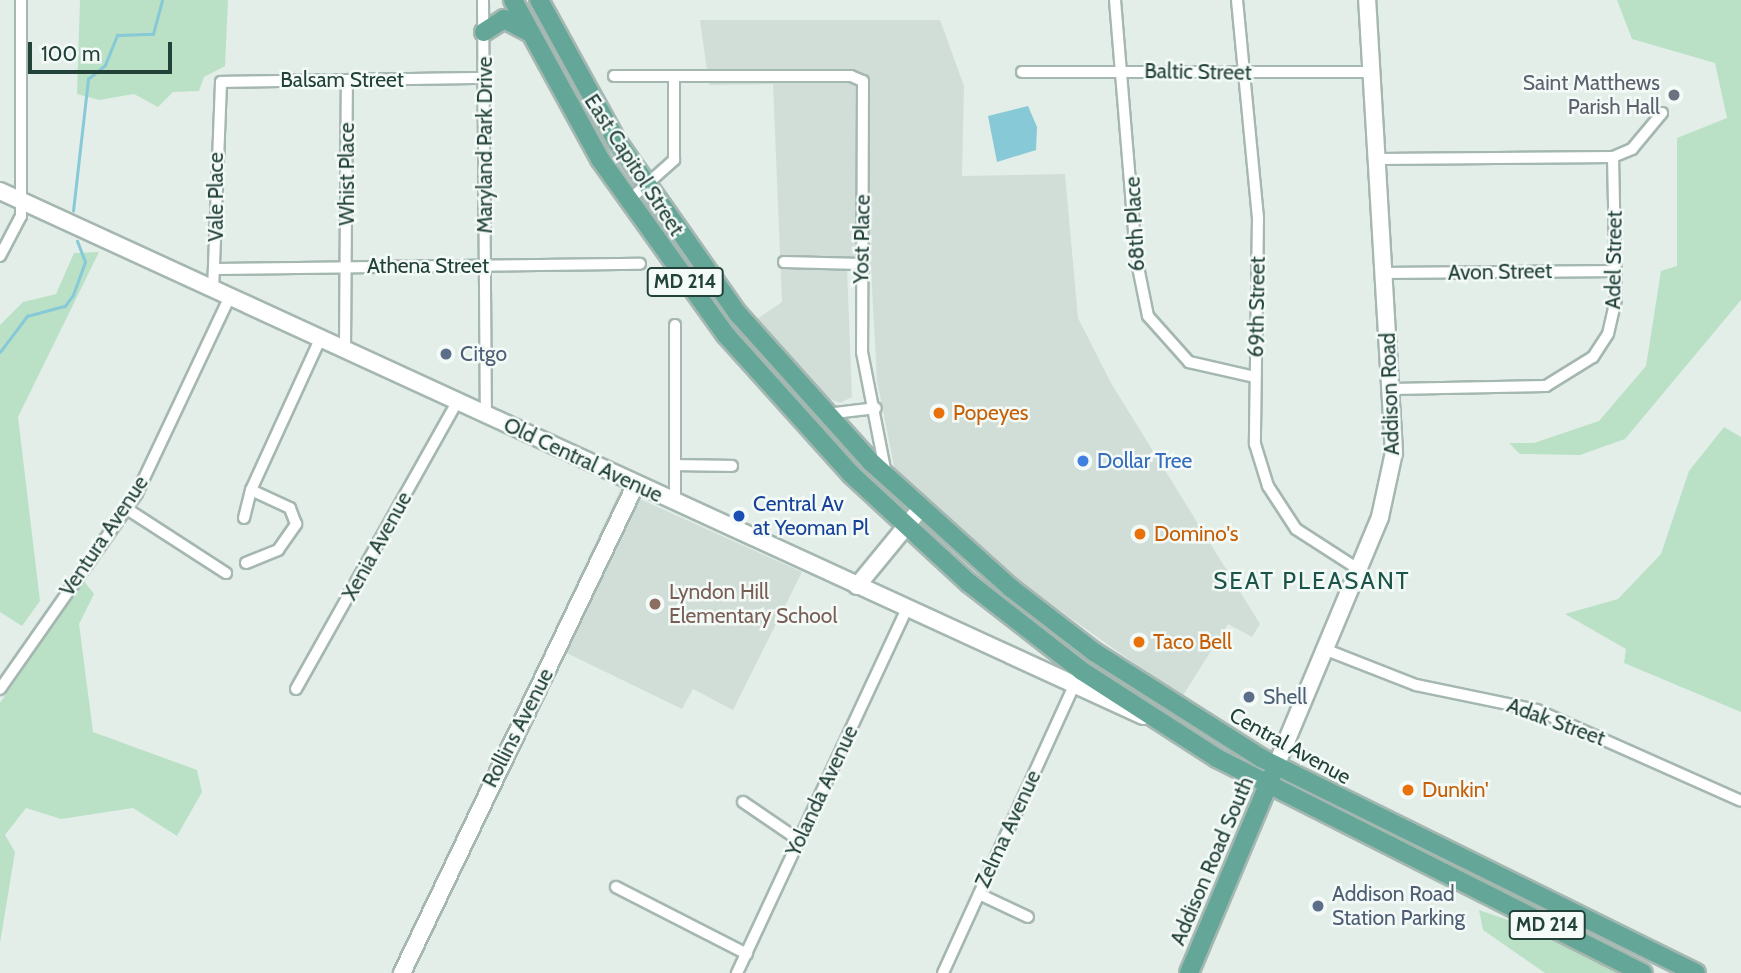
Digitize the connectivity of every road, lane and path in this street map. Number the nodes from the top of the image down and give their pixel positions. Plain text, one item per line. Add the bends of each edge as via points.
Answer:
1 (21, 0) edge
2 (483, 0) edge
3 (513, 0) edge
4 (539, 0) edge
5 (1115, 0) edge
6 (1237, 0) edge
7 (1367, 0) edge
8 (484, 32) junction
9 (529, 33) junction
10 (1124, 71) junction
11 (1022, 72) dead end
12 (1247, 72) junction
13 (1374, 72) junction
14 (614, 76) dead end
15 (674, 77) junction
16 (485, 78) junction
17 (347, 81) junction
18 (215, 102) joint
19 (1662, 113) dead end
20 (1613, 157) junction
21 (1379, 159) junction
22 (646, 186) junction
23 (0, 191) edge
24 (22, 201) junction
25 (628, 201) junction
26 (0, 256) edge
27 (784, 262) dead end
28 (640, 264) dead end
29 (861, 264) junction
30 (486, 266) junction
31 (346, 267) junction
32 (216, 269) junction
33 (1616, 271) junction
34 (1385, 273) junction
35 (213, 291) junction
36 (229, 299) junction
37 (675, 325) dead end
38 (320, 339) junction
39 (345, 351) junction
40 (1255, 377) junction
41 (1392, 389) junction
42 (457, 402) junction
43 (876, 408) junction
44 (825, 414) junction
45 (486, 416) junction
46 (677, 466) junction
47 (732, 466) dead end
48 (886, 477) junction
49 (636, 484) junction
50 (251, 490) junction
51 (675, 503) junction
52 (921, 508) junction
53 (127, 509) junction
54 (244, 518) dead end
55 (906, 527) junction
56 (246, 563) dead end
57 (1358, 569) junction
58 (226, 573) dead end
59 (857, 586) junction
60 (907, 609) junction
61 (1324, 649) junction
62 (1074, 685) junction
63 (0, 689) edge
64 (296, 689) dead end
65 (1167, 727) junction
66 (1276, 766) junction
67 (1268, 787) junction
68 (1741, 801) edge
69 (744, 802) dead end
70 (799, 840) junction
71 (1450, 878) junction
72 (616, 887) dead end
73 (1532, 889) junction
74 (979, 894) junction
75 (1028, 917) dead end
76 (747, 954) junction
77 (402, 973) edge
78 (737, 973) edge
79 (943, 973) edge
80 (1189, 973) edge
81 (1643, 973) edge
82 (1696, 973) edge

1 - 24 street
2 - 8 street, Maryland Park Drive
3 - 9 main road, East Capitol Street / MD 214
4 - 22 main road, East Capitol Street / MD 214
5 - 10 street, 68th Place
6 - 12 street, 69th Street
7 - 13 main road, Addison Road
8 - 9 main road via 504,19
8 - 16 street, Maryland Park Drive
9 - 25 main road, East Capitol Street / MD 214
10 - 11 street, Baltic Street
10 - 12 street, Baltic Street
10 - 40 street, 68th Place via 1136,257 1148,316 1189,362
12 - 13 street, Baltic Street
12 - 40 street, 69th Street via 1258,217
13 - 21 main road, Addison Road
14 - 15 street
15 - 22 street via 674,160
15 - 29 street, Yost Place via 851,76 863,81
16 - 17 street, Balsam Street
16 - 30 street, Maryland Park Drive
17 - 18 street, Balsam Street via 226,80
17 - 31 street, Whist Place
18 - 32 street, Vale Place
19 - 20 street via 1632,149
20 - 21 street
20 - 33 street, Adel Street
21 - 34 main road, Addison Road
22 - 25 street
22 - 44 main road, East Capitol Street / MD 214 via 738,314
23 - 24 main road, Old Central Avenue
24 - 26 street via 17,228
24 - 35 main road, Old Central Avenue
25 - 55 main road, East Capitol Street / MD 214 via 781,400
27 - 29 street
28 - 30 street, Athena Street
29 - 43 street, Yost Place via 862,352
30 - 31 street, Athena Street
30 - 45 street, Maryland Park Drive
31 - 32 street, Athena Street
31 - 39 street, Whist Place
32 - 35 street, Vale Place
33 - 34 street, Avon Street
33 - 41 street, Adel Street via 1608,334 1569,377 1537,387
34 - 41 main road, Addison Road
35 - 36 main road, Old Central Avenue
36 - 38 main road, Old Central Avenue
36 - 53 street, Ventura Avenue
37 - 46 street
38 - 39 main road, Old Central Avenue
38 - 50 street
39 - 42 main road, Old Central Avenue
40 - 57 street, 69th Street via 1255,444 1276,502 1305,538
41 - 57 main road, Addison Road via 1391,474
42 - 45 main road, Old Central Avenue
42 - 64 street, Xenia Avenue
43 - 44 street
43 - 48 street, Yost Place
44 - 48 main road, East Capitol Street / MD 214
45 - 49 main road, Old Central Avenue
46 - 47 street
46 - 51 street
48 - 52 main road, East Capitol Street / MD 214
49 - 51 main road, Old Central Avenue
49 - 77 main road, Rollins Avenue
50 - 54 street
50 - 56 street via 290,509 296,524 278,550
51 - 59 main road, Old Central Avenue
52 - 55 main road
52 - 66 main road, Central Avenue / MD 214 via 1094,652
53 - 58 street
53 - 63 street, Ventura Avenue
55 - 59 main road
55 - 65 main road, Central Avenue / MD 214 via 1018,624
57 - 61 main road, Addison Road
59 - 60 main road, Old Central Avenue
60 - 62 main road, Old Central Avenue
60 - 70 street, Yolanda Avenue
61 - 66 main road, Addison Road
61 - 68 street, Adak Street via 1416,685 1553,716
62 - 65 main road, Old Central Avenue
62 - 74 street, Zelma Avenue
65 - 67 main road, Central Avenue / MD 214
66 - 67 main road, Addison Road South
66 - 73 main road, Central Avenue / MD 214
67 - 71 main road, Central Avenue / MD 214
67 - 80 main road, Addison Road South
69 - 70 street
70 - 76 street, Yolanda Avenue
71 - 73 main road via 1469,871
71 - 81 main road, Central Avenue / MD 214
72 - 76 street
73 - 82 main road, Central Avenue / MD 214
74 - 75 street
74 - 79 street, Zelma Avenue
76 - 78 street, Yolanda Avenue

